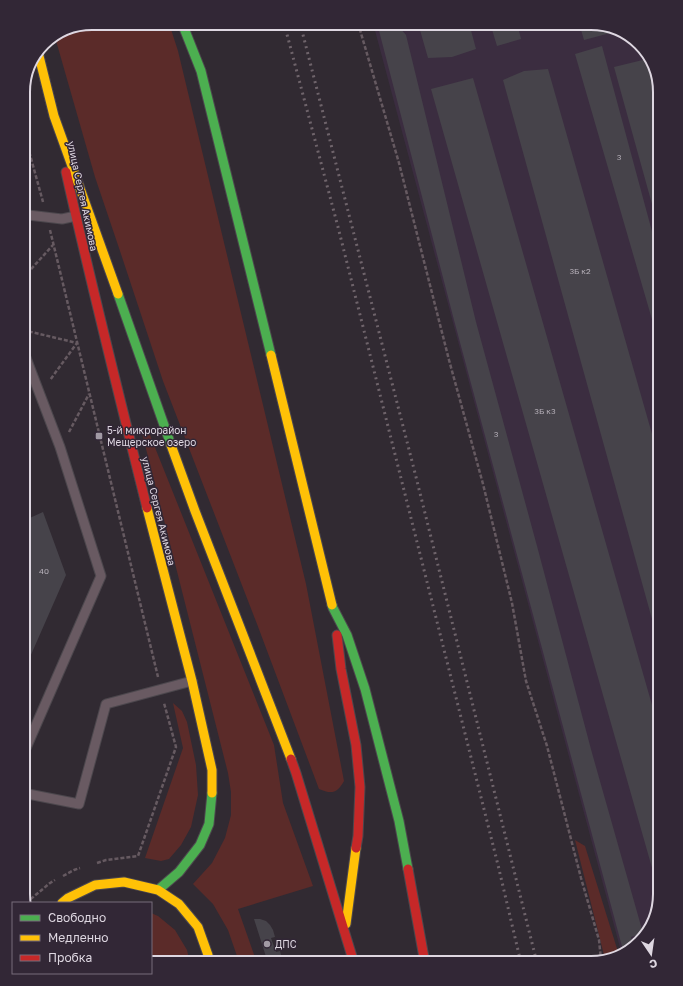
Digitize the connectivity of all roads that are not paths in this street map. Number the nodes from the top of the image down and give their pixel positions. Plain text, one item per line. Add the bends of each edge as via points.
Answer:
1 (185, 30) edge
2 (193, 30) edge
3 (40, 59) edge
4 (201, 71) junction
5 (54, 116) junction
6 (30, 215) edge
7 (76, 216) junction
8 (30, 368) edge
9 (333, 608) junction
10 (192, 681) junction
11 (30, 739) edge
12 (30, 794) edge
13 (158, 890) junction
14 (63, 902) edge
15 (345, 932) junction
16 (208, 956) edge
17 (352, 956) edge
18 (424, 956) edge

1 - 4 main road
2 - 4 main road
3 - 5 main road, улица Сергея Акимова
4 - 9 main road
5 - 7 main road, улица Сергея Акимова
5 - 15 main road via 194,511 296,772
6 - 7 lane via 62,219
7 - 10 main road, улица Сергея Акимова via 126,425
8 - 11 lane via 60,447 102,576
9 - 15 main road via 341,669 356,745 360,786 358,836
9 - 18 main road via 347,635 365,689 398,821
10 - 12 lane via 106,704 79,804
10 - 13 main road, улица Сергея Акимова via 212,770 209,824 200,845 180,872
13 - 14 main road via 124,882 95,885
13 - 16 main road via 179,904 198,927
15 - 17 main road

